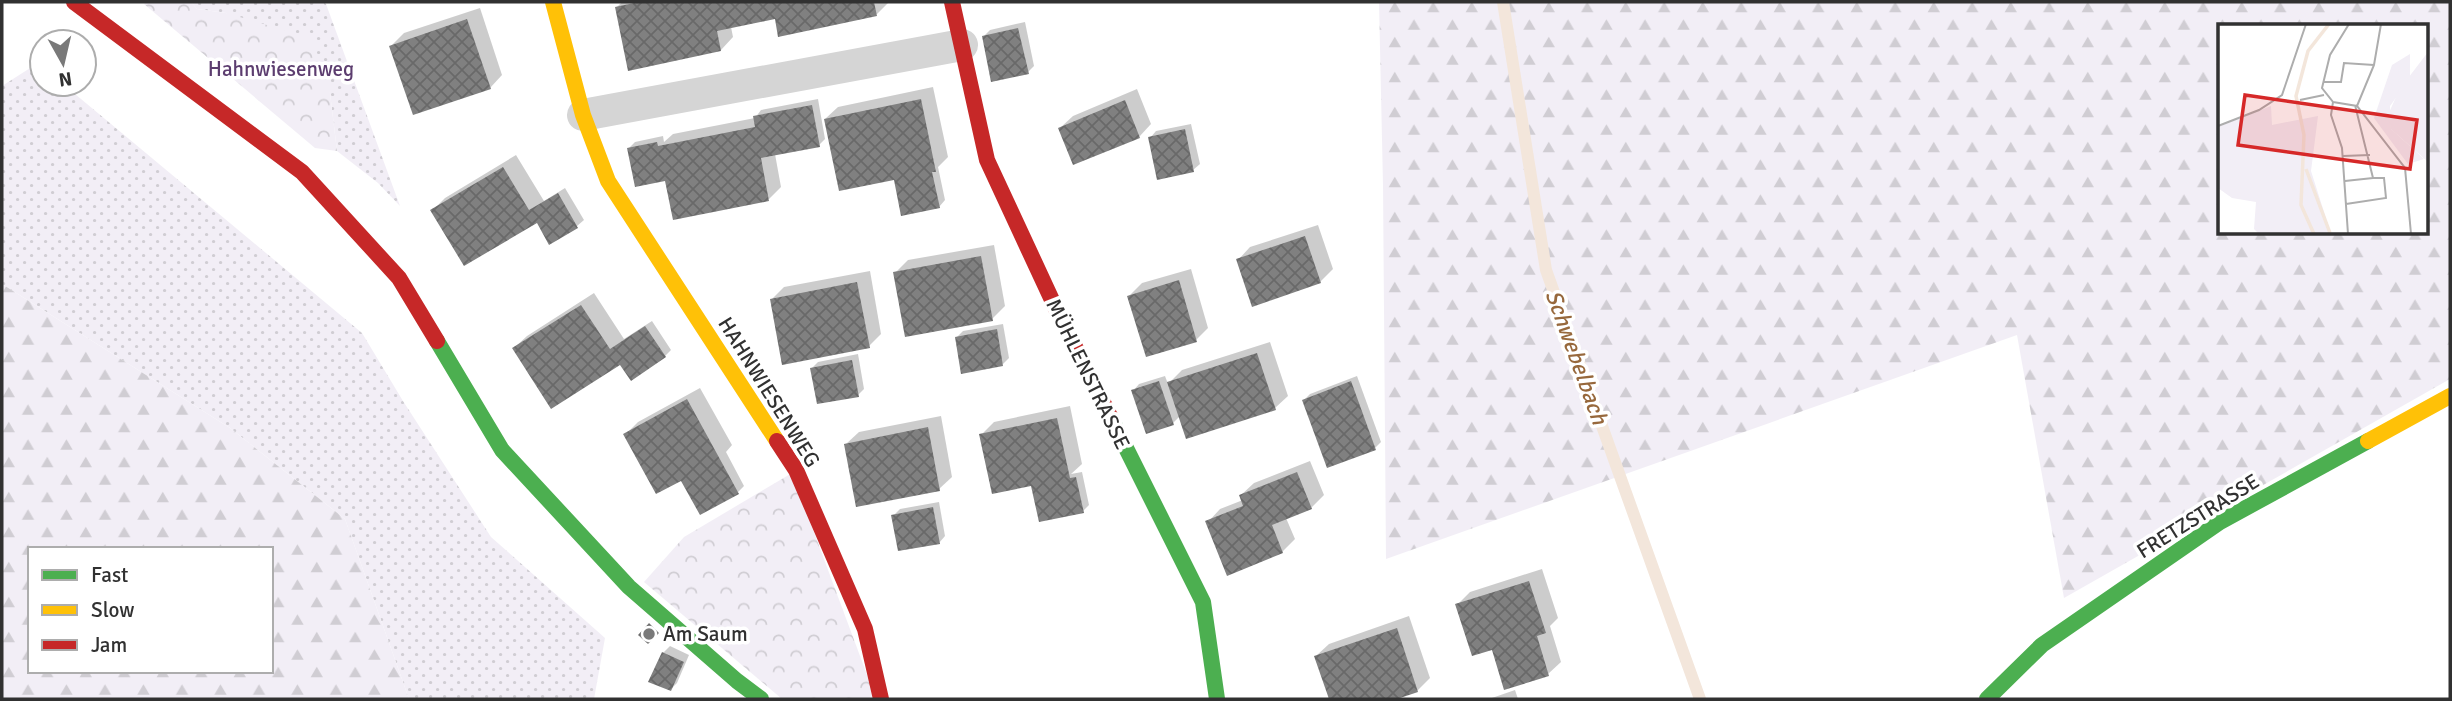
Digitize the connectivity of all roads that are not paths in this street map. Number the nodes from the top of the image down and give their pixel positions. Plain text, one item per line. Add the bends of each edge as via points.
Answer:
1 (74, 2) edge
2 (553, 2) edge
3 (952, 2) edge
4 (962, 46) junction
5 (583, 115) junction
6 (2450, 396) edge
7 (761, 699) edge
8 (881, 699) edge
9 (1217, 699) edge
10 (1987, 699) edge

1 - 7 street via 302,172 399,278 502,450 629,587
2 - 5 street, HAHNWIESENWEG
3 - 4 street, MÜHLENSTRASSE
4 - 5 street
4 - 9 street, MÜHLENSTRASSE via 987,160 1203,602
5 - 8 street, HAHNWIESENWEG via 608,181 796,470 865,629
6 - 10 street, FRETZSTRASSE via 2220,522 2042,645

